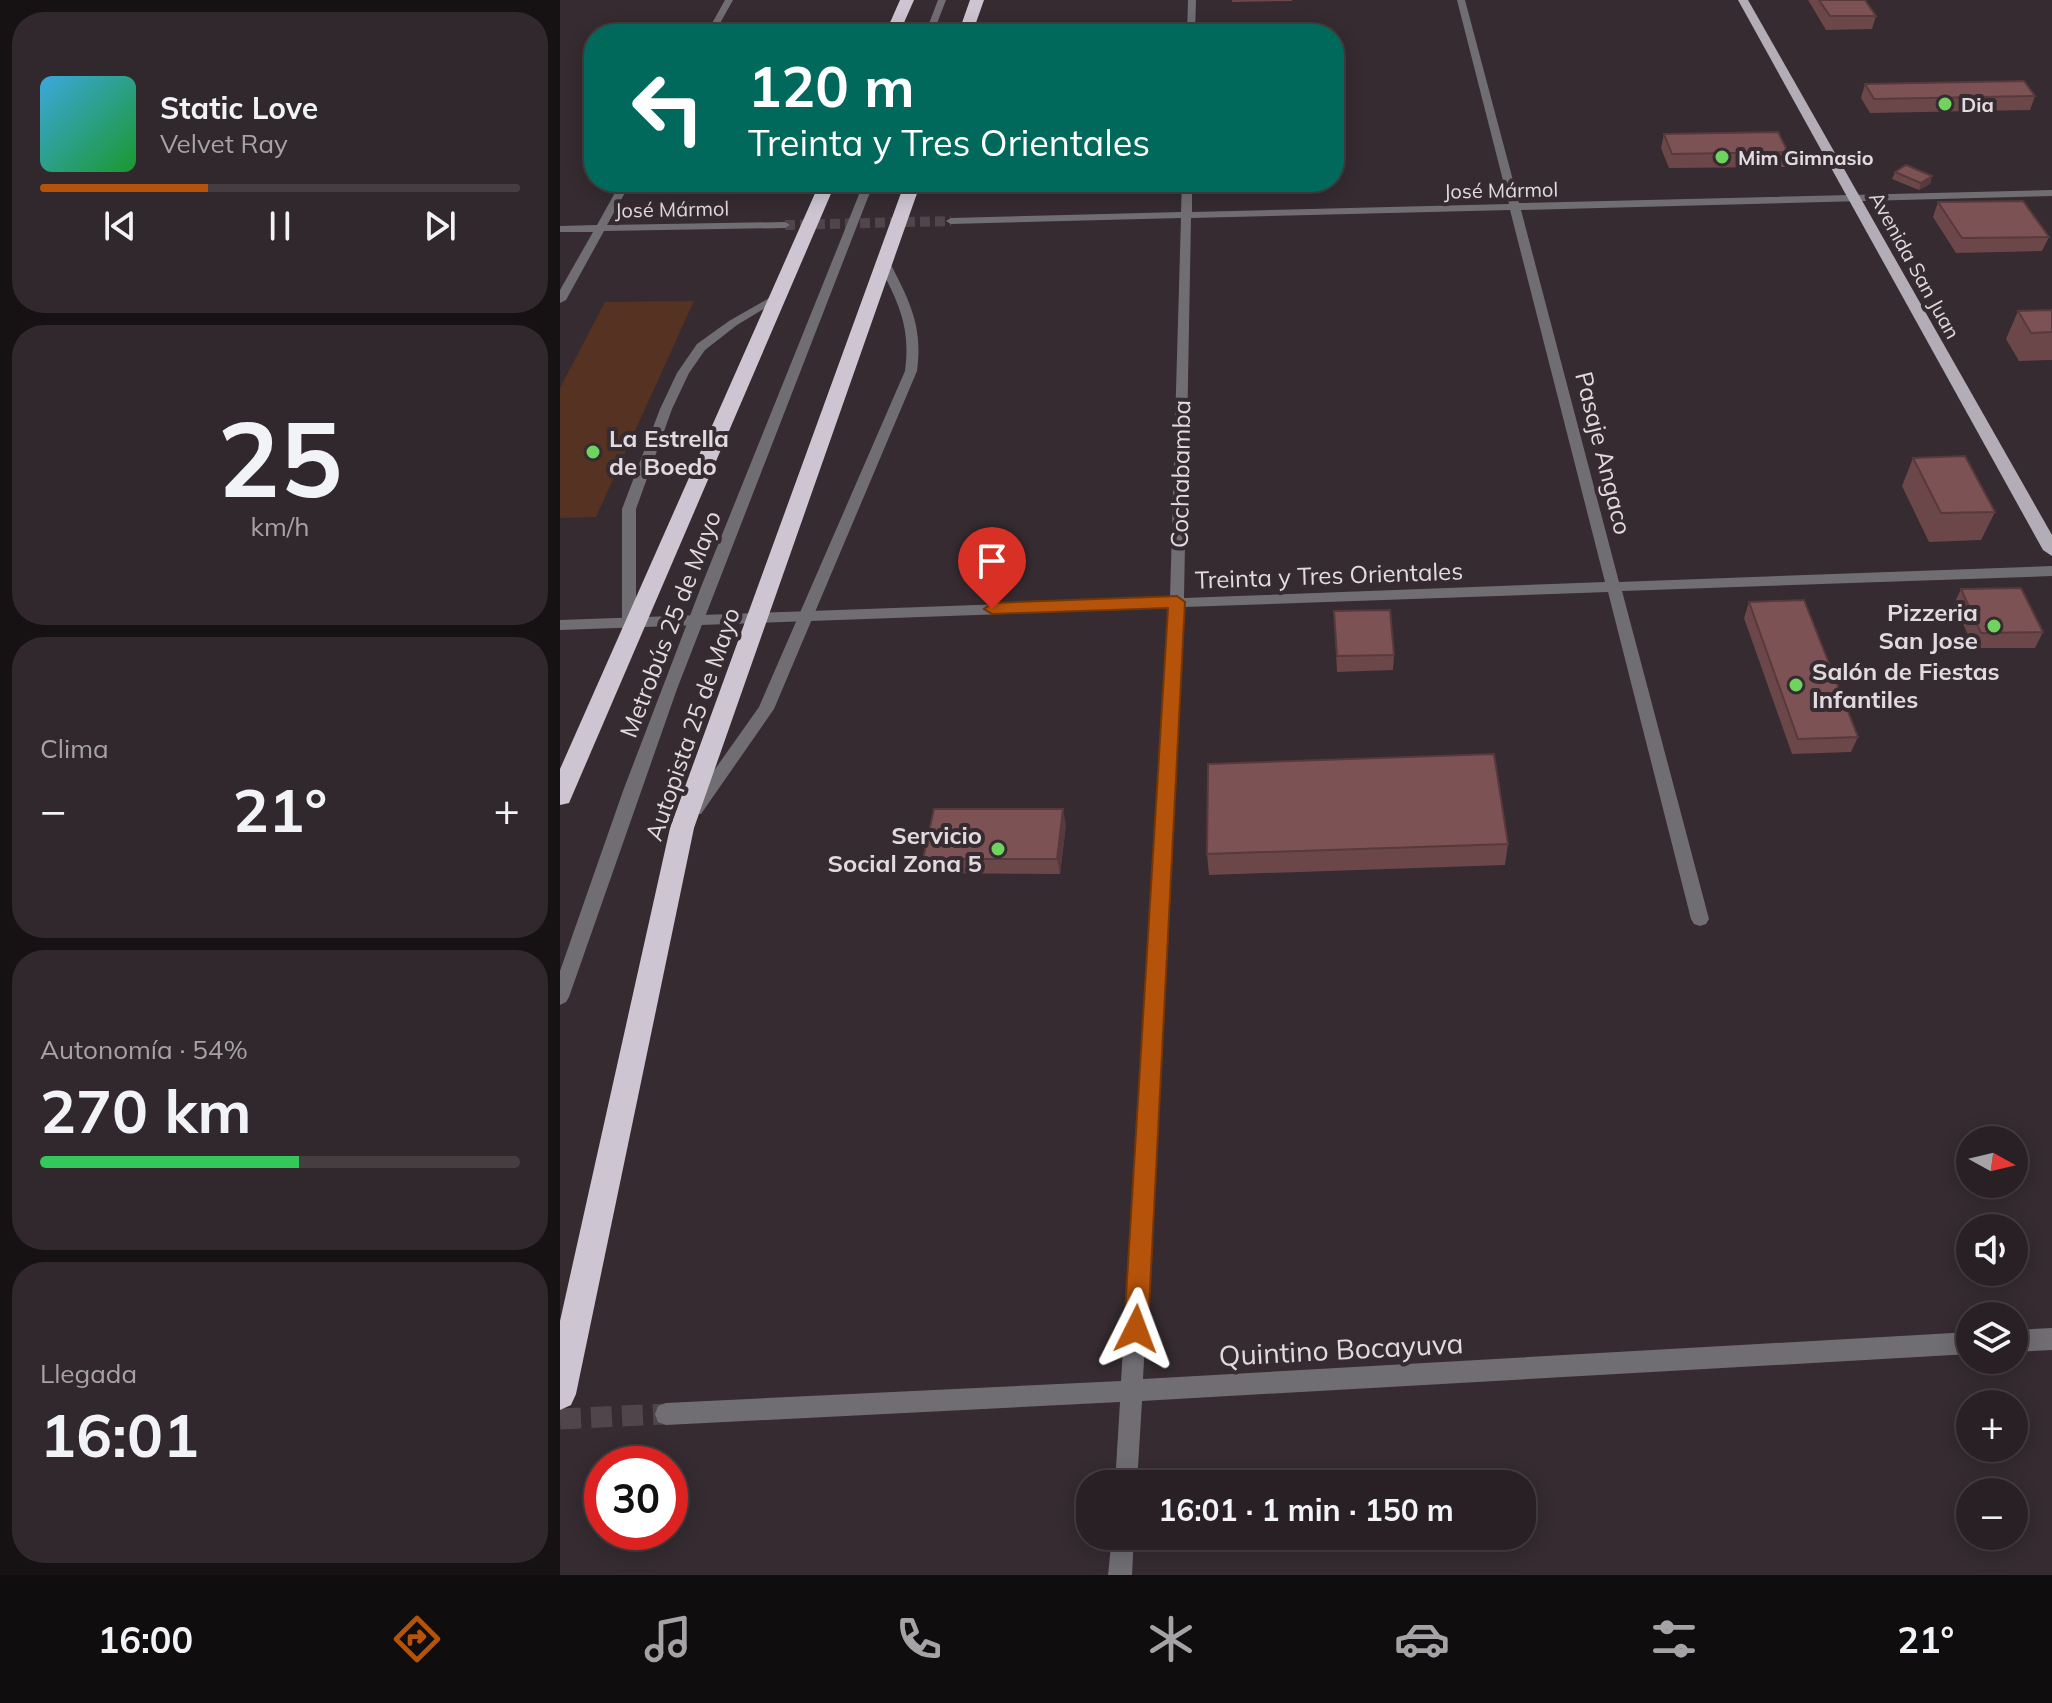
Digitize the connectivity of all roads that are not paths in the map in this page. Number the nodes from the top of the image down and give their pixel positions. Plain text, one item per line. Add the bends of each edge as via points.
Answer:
1 (729, 0) edge
2 (907, 0) edge
3 (942, 0) edge
4 (977, 0) edge
5 (1192, 0) edge
6 (1461, 0) edge
7 (1743, 0) edge
8 (716, 24) edge
9 (896, 24) edge
10 (933, 24) edge
11 (969, 24) edge
12 (1191, 24) edge
13 (620, 192) edge
14 (824, 192) edge
15 (865, 192) edge
16 (909, 192) edge
17 (1187, 192) edge
18 (2052, 193) edge
19 (1855, 199) junction
20 (1518, 208) junction
21 (1186, 216) junction
22 (951, 221) tunnel mouth
23 (785, 225) tunnel mouth
24 (600, 228) junction
25 (560, 229) edge
26 (884, 263) junction
27 (778, 296) junction
28 (560, 300) edge
29 (2052, 550) edge
30 (2052, 571) edge
31 (1613, 588) junction
32 (1177, 602) junction
33 (560, 625) edge
34 (629, 638) junction
35 (560, 796) edge
36 (682, 828) junction
37 (1700, 919) dead end
38 (560, 997) edge
39 (2052, 1339) edge
40 (2028, 1340) edge
41 (1956, 1344) edge
42 (1132, 1390) junction
43 (560, 1394) edge
44 (666, 1414) tunnel mouth
45 (1127, 1470) edge
46 (1122, 1550) edge
47 (1120, 1575) edge

1 - 8 street
2 - 9 highway
3 - 10 street
4 - 11 highway
5 - 12 street
6 - 20 street, Pasaje Angaco
7 - 19 main road, Avenida San Juan
13 - 24 street
14 - 27 highway
15 - 38 street, Metrobús 25 de Mayo via 696,612
16 - 26 highway, Autopista 25 de Mayo
17 - 21 street, Cochabamba
18 - 19 street, José Mármol
19 - 20 street, José Mármol
19 - 29 main road, Avenida San Juan
20 - 21 street, José Mármol
20 - 31 street, Pasaje Angaco
21 - 22 street, José Mármol
21 - 32 street, Cochabamba
23 - 24 street, José Mármol
24 - 25 street, José Mármol
24 - 28 street
26 - 36 highway, Autopista 25 de Mayo
26 - 36 street via 913,325 911,371 766,709
27 - 34 highway
27 - 34 street via 701,347 666,409 629,509
30 - 31 street, Treinta y Tres Orientales
31 - 32 street, Treinta y Tres Orientales
31 - 37 street, Pasaje Angaco
32 - 33 street, Treinta y Tres Orientales
32 - 42 street, Cochabamba
34 - 35 highway
36 - 43 highway, Autopista 25 de Mayo
39 - 40 street
41 - 42 street, Quintino Bocayuva
42 - 44 street, Quintino Bocayuva
42 - 45 street, Cochabamba
46 - 47 street

